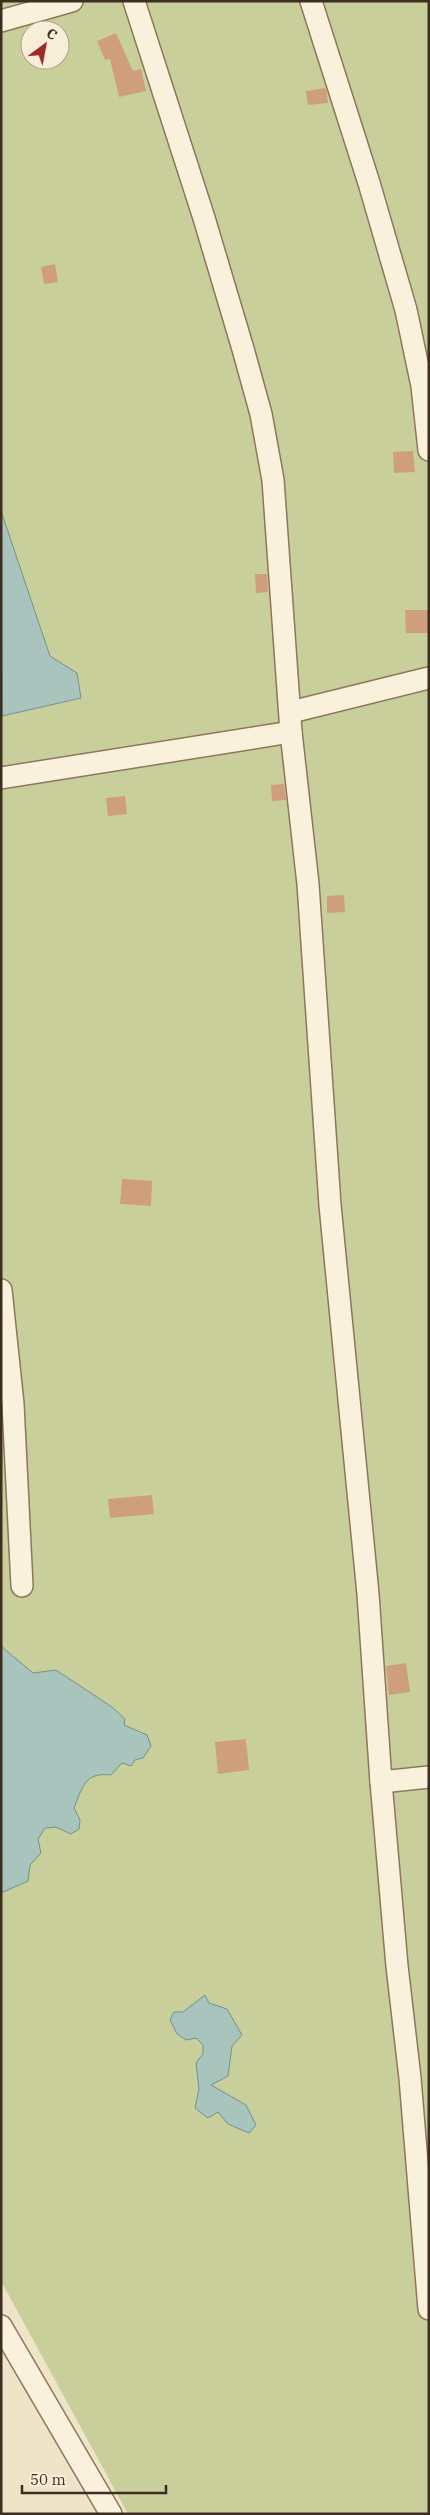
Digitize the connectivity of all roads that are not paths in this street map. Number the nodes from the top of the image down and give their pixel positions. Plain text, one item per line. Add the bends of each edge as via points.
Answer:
1 (72, 1) edge
2 (134, 1) edge
3 (311, 1) edge
4 (1, 21) edge
5 (429, 450) edge
6 (429, 678) edge
7 (291, 722) junction
8 (1, 778) edge
9 (1, 1290) edge
10 (22, 1586) dead end
11 (429, 1777) edge
12 (381, 1782) junction
13 (429, 2309) edge
14 (1, 2326) edge
15 (111, 2514) edge

1 - 4 lane
2 - 7 lane via 204,218 261,414 273,480
3 - 5 lane via 406,310 422,386
6 - 7 lane
7 - 8 lane
7 - 12 lane via 308,884 330,1205 368,1594
9 - 10 lane via 13,1404
11 - 12 lane
12 - 13 lane
14 - 15 lane

